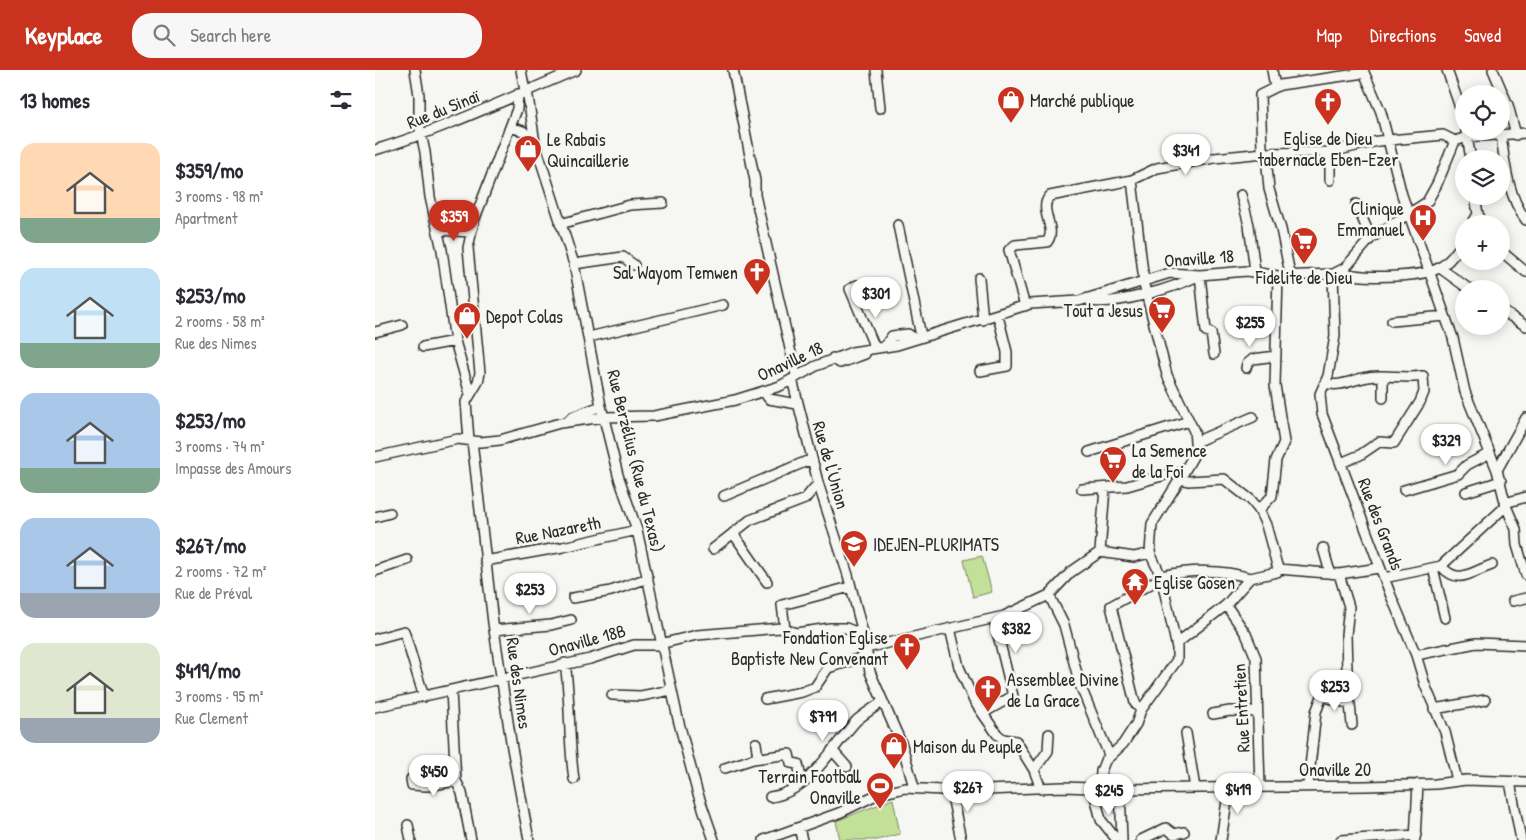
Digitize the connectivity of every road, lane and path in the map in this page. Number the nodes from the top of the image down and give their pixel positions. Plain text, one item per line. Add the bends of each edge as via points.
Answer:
1 (415, 70) edge
2 (521, 70) edge
3 (576, 70) edge
4 (733, 70) edge
5 (876, 70) edge
6 (1272, 70) edge
7 (1447, 70) edge
8 (1493, 70) edge
9 (1364, 71) edge
10 (1275, 87) junction
11 (524, 92) junction
12 (1455, 93) edge
13 (881, 108) dead end
14 (510, 127) junction
15 (1526, 133) edge
16 (421, 135) junction
17 (1510, 135) edge
18 (1516, 135) junction
19 (1387, 140) junction
20 (1502, 140) edge
21 (1455, 141) joint
22 (535, 143) junction
23 (375, 150) edge
24 (1330, 152) junction
25 (1264, 153) junction
26 (1132, 180) junction
27 (1330, 180) dead end
28 (1241, 194) dead end
29 (663, 202) dead end
30 (1356, 204) dead end
31 (1476, 205) edge
32 (1409, 214) junction
33 (1478, 214) edge
34 (1526, 220) edge
35 (560, 224) junction
36 (899, 224) dead end
37 (438, 230) junction
38 (471, 232) junction
39 (1371, 238) junction
40 (1455, 250) edge
41 (1510, 259) edge
42 (574, 264) junction
43 (635, 265) dead end
44 (1440, 268) junction
45 (1255, 271) junction
46 (1430, 271) junction
47 (1526, 272) edge
48 (1337, 273) junction
49 (1290, 274) junction
50 (1200, 275) junction
51 (1278, 276) junction
52 (979, 278) dead end
53 (1457, 280) edge
54 (1144, 281) junction
55 (857, 285) dead end
56 (1145, 293) junction
57 (1088, 298) junction
58 (723, 305) dead end
59 (1025, 306) junction
60 (998, 316) junction
61 (1445, 316) junction
62 (1510, 316) edge
63 (983, 320) junction
64 (1392, 321) dead end
65 (402, 325) dead end
66 (1526, 326) edge
67 (375, 332) edge
68 (589, 337) junction
69 (917, 337) junction
70 (455, 341) junction
71 (423, 347) dead end
72 (879, 348) junction
73 (865, 354) dead end
74 (1214, 354) dead end
75 (1276, 356) junction
76 (833, 358) junction
77 (1246, 368) dead end
78 (980, 371) dead end
79 (794, 377) junction
80 (1383, 378) junction
81 (1326, 383) junction
82 (764, 392) junction
83 (470, 394) junction
84 (1383, 398) dead end
85 (797, 404) junction
86 (601, 406) junction
87 (604, 417) junction
88 (1253, 417) dead end
89 (1526, 418) edge
90 (1189, 421) junction
91 (567, 422) junction
92 (470, 440) junction
93 (1195, 442) junction
94 (1089, 452) dead end
95 (1490, 453) junction
96 (375, 457) edge
97 (812, 459) junction
98 (1341, 463) junction
99 (1497, 470) junction
100 (1181, 476) junction
101 (1501, 481) junction
102 (819, 486) junction
103 (1105, 488) junction
104 (1082, 489) dead end
105 (1404, 490) dead end
106 (1466, 492) dead end
107 (724, 496) dead end
108 (1526, 497) edge
109 (1506, 505) junction
110 (1259, 510) junction
111 (390, 513) dead end
112 (375, 517) edge
113 (1521, 528) edge
114 (637, 530) junction
115 (733, 533) junction
116 (1323, 548) dead end
117 (713, 549) dead end
118 (1100, 552) junction
119 (1150, 553) junction
120 (407, 560) dead end
121 (485, 561) junction
122 (1492, 565) dead end
123 (1437, 567) junction
124 (1379, 568) junction
125 (1278, 569) junction
126 (375, 571) edge
127 (1334, 573) junction
128 (1526, 575) edge
129 (1161, 577) junction
130 (648, 578) junction
131 (1250, 578) junction
132 (1384, 578) junction
133 (767, 582) dead end
134 (850, 587) junction
135 (1049, 595) junction
136 (573, 598) dead end
137 (1526, 598) edge
138 (1513, 600) dead end
139 (1226, 605) junction
140 (1445, 618) dead end
141 (994, 619) junction
142 (571, 620) dead end
143 (785, 628) junction
144 (950, 628) junction
145 (494, 630) junction
146 (862, 631) junction
147 (375, 639) edge
148 (661, 644) junction
149 (1176, 644) junction
150 (1526, 645) edge
151 (867, 652) junction
152 (1416, 655) junction
153 (565, 663) junction
154 (503, 679) junction
155 (451, 690) junction
156 (671, 690) junction
157 (612, 695) dead end
158 (1322, 696) junction
159 (424, 697) junction
160 (765, 700) dead end
161 (1485, 700) dead end
162 (882, 702) junction
163 (375, 707) edge
164 (1434, 709) junction
165 (1141, 710) junction
166 (1256, 712) junction
167 (983, 713) junction
168 (1213, 714) dead end
169 (1352, 724) dead end
170 (1186, 733) dead end
171 (1049, 734) dead end
172 (756, 742) dead end
173 (832, 750) junction
174 (1109, 755) junction
175 (758, 758) junction
176 (847, 767) dead end
177 (725, 768) dead end
178 (1035, 770) junction
179 (411, 779) dead end
180 (574, 779) dead end
181 (1457, 780) junction
182 (456, 781) junction
183 (802, 782) junction
184 (1510, 782) junction
185 (1526, 782) edge
186 (1418, 784) junction
187 (1308, 785) junction
188 (914, 787) junction
189 (1260, 787) junction
190 (1097, 788) junction
191 (1195, 788) junction
192 (1229, 788) junction
193 (1041, 789) junction
194 (1119, 789) junction
195 (951, 791) junction
196 (770, 797) dead end
197 (408, 825) dead end
198 (799, 828) junction
199 (1184, 832) dead end
200 (1415, 837) edge
201 (411, 840) edge
202 (471, 840) edge
203 (529, 840) edge
204 (714, 840) edge
205 (763, 840) edge
206 (802, 840) edge
207 (961, 840) edge
208 (1117, 840) edge
209 (1121, 840) edge
210 (1141, 840) edge
211 (1221, 840) edge
212 (1341, 840) edge
213 (1521, 840) edge

1 - 16 street
2 - 11 street, Rue Berzélius (Rue du Texas)
3 - 11 street, Rue du Sinaï
4 - 79 street, Rue de l'Union via 755,195
5 - 13 street
6 - 10 street
7 - 12 street
8 - 18 street
9 - 10 street
9 - 19 street via 1381,112
10 - 25 street via 1261,95 1260,129
11 - 14 street
11 - 16 street, Rue du Sinaï
11 - 22 street, Rue Berzélius (Rue du Texas)
14 - 22 street via 523,131
14 - 38 street
15 - 18 street
16 - 23 street, Rue du Sinaï
16 - 37 street
17 - 18 street
19 - 21 street via 1443,136
19 - 24 street
19 - 32 street
20 - 34 street via 1509,182
21 - 32 street via 1431,198
22 - 35 street, Rue Berzélius (Rue du Texas)
24 - 25 street
24 - 27 street
25 - 26 street via 1166,166 1146,171
25 - 49 street via 1269,189
26 - 54 street
26 - 59 street via 1047,199 1049,240 1015,245 1009,250
28 - 45 street
29 - 35 street via 630,205
30 - 39 street
31 - 33 street
32 - 39 street
32 - 46 street
35 - 42 street, Rue Berzélius (Rue du Texas)
36 - 69 street
37 - 38 street
37 - 70 street
38 - 83 street via 468,254 480,372
39 - 48 street
40 - 44 street
41 - 47 street
42 - 43 street via 623,256
42 - 68 street, Rue Berzélius (Rue du Texas)
44 - 46 street, Onaville 18
44 - 53 street
45 - 50 street, Onaville 18
45 - 51 street, Onaville 18
46 - 48 street, Onaville 18 via 1378,276
46 - 61 street
48 - 49 street, Onaville 18
48 - 81 street, Rue des Grands via 1335,336
49 - 51 street, Onaville 18
50 - 54 street, Onaville 18 via 1170,273
50 - 56 street
50 - 74 street via 1206,331 1211,333
51 - 75 street
52 - 63 street
54 - 56 street
54 - 57 street, Onaville 18
55 - 72 street via 850,289
56 - 57 street via 1118,301 1098,302
56 - 90 street via 1167,375
57 - 59 street, Onaville 18 via 1069,303
58 - 68 street
59 - 60 street, Onaville 18
60 - 63 street, Onaville 18
60 - 78 street via 1007,366
61 - 64 street
61 - 95 street via 1465,392
62 - 66 street
63 - 69 street, Onaville 18
65 - 67 street
68 - 86 street, Rue Berzélius (Rue du Texas)
69 - 72 street, Onaville 18
70 - 71 street
70 - 83 street
72 - 76 street, Onaville 18
73 - 76 street via 840,363
75 - 77 street via 1253,360
75 - 110 street via 1275,385 1284,442 1277,460 1272,496
76 - 79 street, Onaville 18
79 - 82 street, Onaville 18
79 - 85 street, Rue de l'Union
80 - 81 street via 1370,376 1334,386
80 - 84 street
80 - 98 street via 1423,376 1424,392 1420,402 1393,443 1379,442
81 - 98 street, Rue des Grands via 1320,394 1320,406
82 - 85 street via 769,399
82 - 87 street, Onaville 18 via 667,414
83 - 92 street, Rue des Nimes via 465,406
85 - 97 street, Rue de l'Union
86 - 87 street, Rue Berzélius (Rue du Texas)
86 - 91 street
87 - 91 street, Onaville 18
87 - 114 street, Rue Berzélius (Rue du Texas) via 618,475
88 - 93 street
89 - 99 street
90 - 93 street
90 - 94 street
91 - 92 street, Onaville 18 via 500,440
92 - 96 street, Onaville 18 via 446,441
92 - 121 street, Rue des Nimes
93 - 100 street via 1195,456
95 - 99 street
95 - 105 street via 1467,465 1458,474
97 - 102 street, Rue de l'Union
97 - 107 street
98 - 124 street, Rue des Grands
99 - 101 street
100 - 103 street via 1172,473 1127,486
100 - 110 street via 1188,481 1224,479
100 - 119 street via 1152,524
101 - 106 street
101 - 109 street
102 - 115 street via 805,499 760,516
102 - 134 street, Rue de l'Union
103 - 104 street
103 - 118 street
108 - 109 street
109 - 113 street
109 - 123 street
110 - 125 street
111 - 112 street
113 - 128 street via 1517,545
114 - 121 street, Rue Nazareth
114 - 130 street, Rue Berzélius (Rue du Texas)
115 - 117 street
115 - 133 street
116 - 127 street
118 - 119 street via 1134,557
118 - 135 street via 1071,572
119 - 129 street
120 - 126 street
121 - 145 street, Rue des Nimes
122 - 123 street via 1464,576 1449,575
123 - 132 street
123 - 140 street
124 - 127 street
124 - 132 street, Rue des Grands
125 - 127 street
125 - 131 street via 1277,572
127 - 158 street via 1347,600 1347,670 1339,680 1328,681
129 - 131 street via 1175,573 1220,572
129 - 149 street
129 - 165 street via 1111,606 1135,703
130 - 136 street via 611,591
130 - 148 street, Rue Berzélius (Rue du Texas)
131 - 139 street
132 - 152 street, Rue des Grands
134 - 143 street via 782,605
134 - 146 street, Rue de l'Union
135 - 141 street
135 - 174 street via 1064,625 1080,684
137 - 138 street
139 - 149 street
139 - 166 street, Rue Entretien via 1246,634 1256,658
141 - 144 street
141 - 167 street via 1013,696
142 - 145 street
143 - 146 street, Onaville 18B via 801,634 830,628
143 - 148 street, Onaville 18B via 697,635
144 - 151 street
144 - 167 street via 959,667
145 - 154 street, Rue des Nimes
146 - 151 street, Rue de l'Union
147 - 159 street via 404,631
148 - 153 street, Onaville 18B via 634,645
148 - 156 street, Rue Berzélius (Rue du Texas)
149 - 165 street via 1177,660
150 - 152 street via 1476,643
151 - 160 street via 828,668 815,687
151 - 162 street, Rue de l'Union via 870,672
152 - 164 street, Rue des Grands
153 - 154 street, Onaville 18B
153 - 180 street
154 - 155 street, Onaville 18B
154 - 203 street, Rue des Nimes
155 - 159 street, Onaville 18B
155 - 182 street
156 - 157 street via 641,696
156 - 204 street, Rue Berzélius (Rue du Texas) via 697,791
158 - 169 street via 1351,704
158 - 187 street via 1316,712
159 - 163 street, Onaville 18B
161 - 164 street
162 - 173 street via 856,722
162 - 188 street, Rue de l'Union via 901,745
164 - 181 street, Rue des Grands via 1445,732
165 - 174 street via 1123,744
166 - 168 street
166 - 189 street, Rue Entretien
167 - 178 street via 997,734 1016,742
170 - 191 street
171 - 178 street via 1048,751
172 - 175 street
173 - 176 street
173 - 183 street
174 - 190 street
175 - 177 street
175 - 183 street via 789,754 791,763 798,764
178 - 193 street
179 - 182 street via 412,785 420,786
181 - 184 street, Onaville 20
181 - 186 street, Onaville 20
182 - 202 street via 462,793
183 - 196 street via 785,794
184 - 185 street, Onaville 20
184 - 213 street
186 - 187 street, Onaville 20
186 - 200 street
187 - 189 street, Onaville 20
188 - 195 street, Onaville 20
188 - 198 street, Onaville 20 via 876,795
189 - 192 street, Onaville 20
190 - 193 street, Onaville 20
190 - 194 street, Onaville 20
190 - 208 street via 1101,820
191 - 192 street, Onaville 20
191 - 194 street, Onaville 20
192 - 211 street
193 - 195 street, Onaville 20
194 - 209 street
195 - 207 street
197 - 201 street
198 - 205 street, Onaville 20
198 - 206 street
199 - 210 street via 1174,834 1166,828
200 - 212 street

